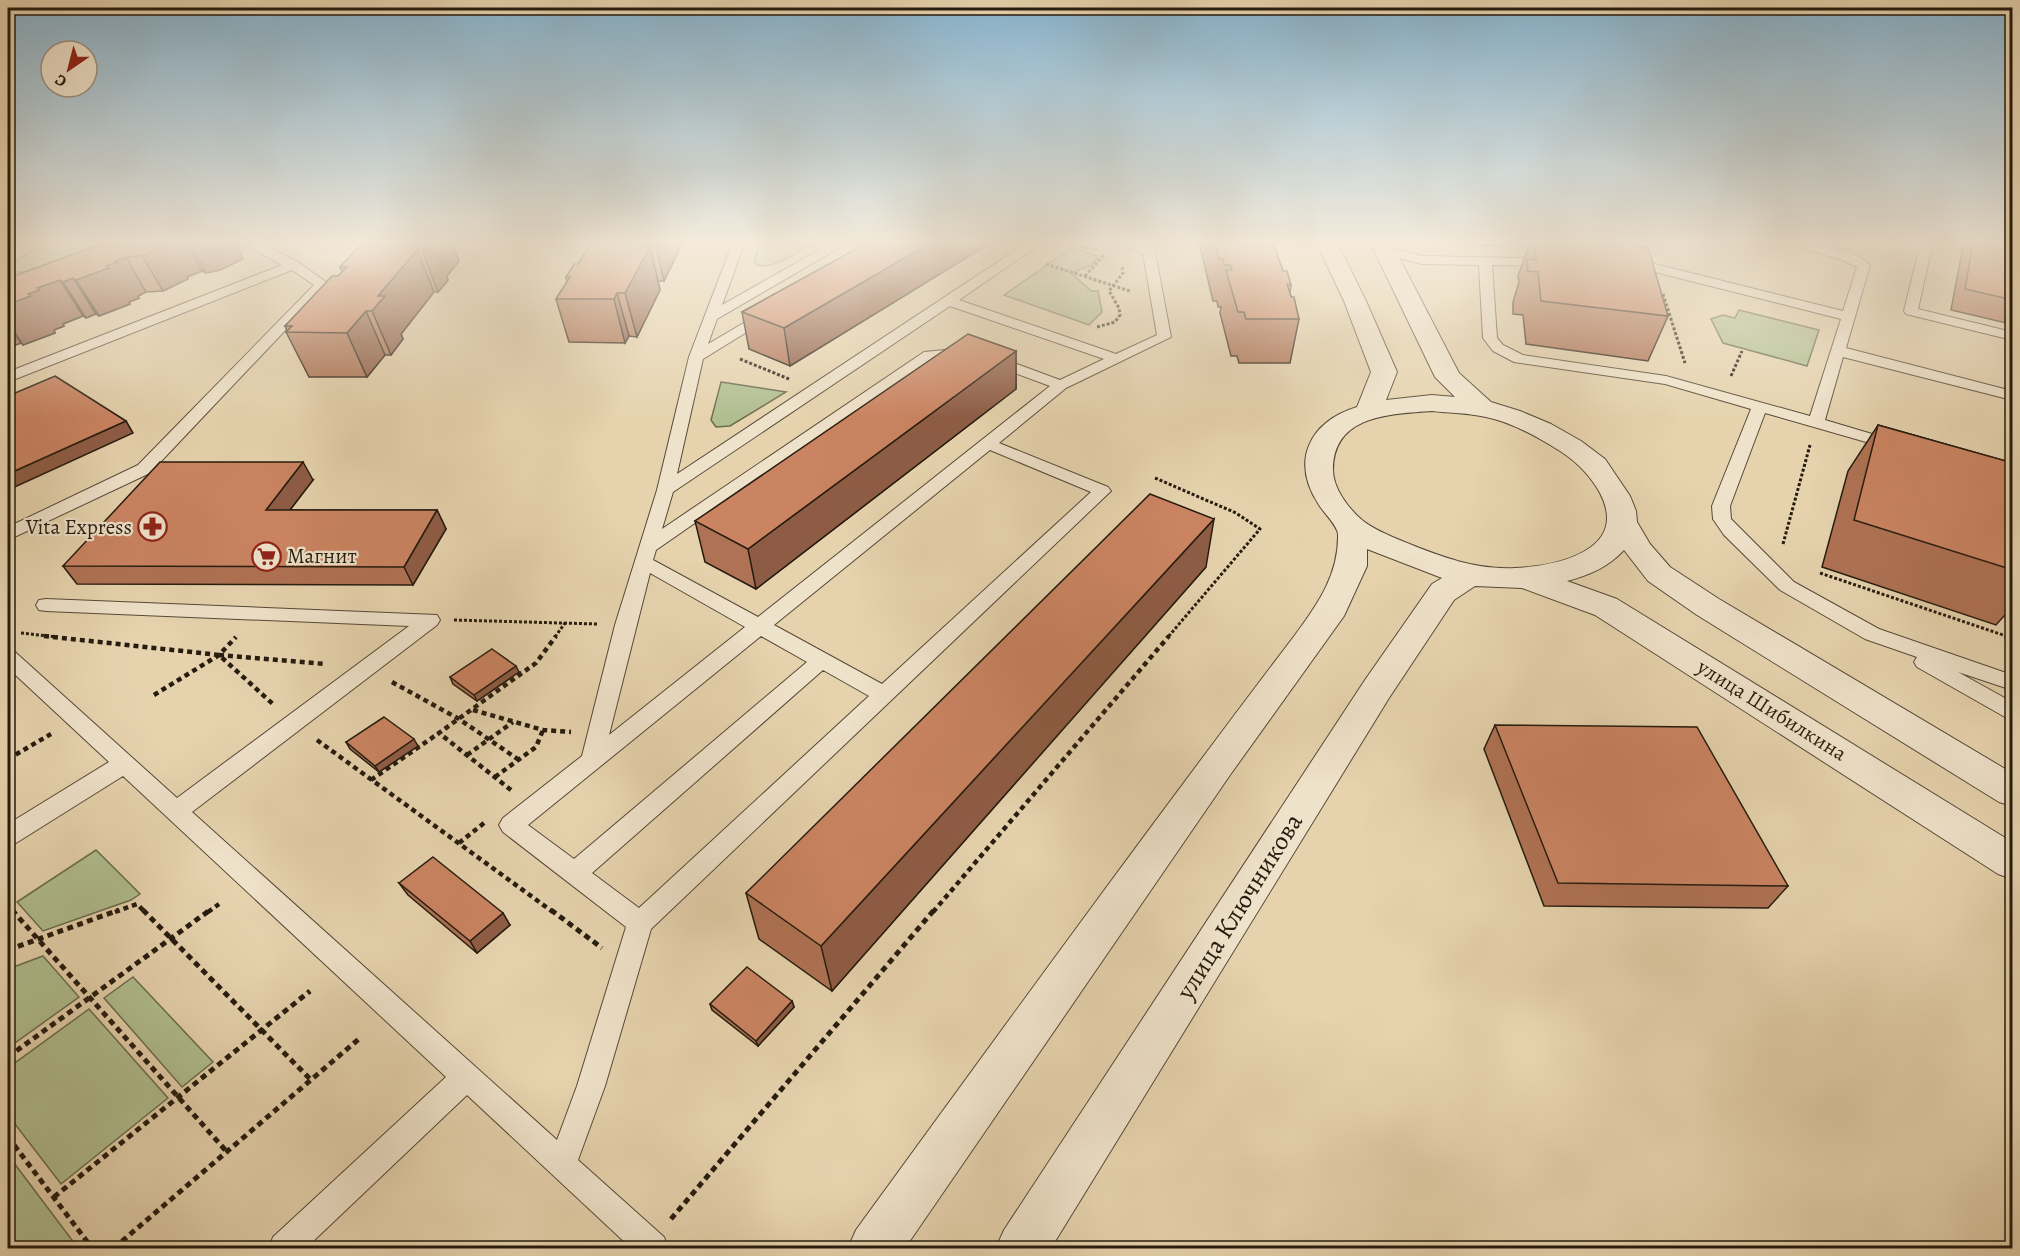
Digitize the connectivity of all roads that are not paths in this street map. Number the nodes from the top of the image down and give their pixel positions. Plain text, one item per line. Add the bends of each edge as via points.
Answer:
1 (202, 301) edge
2 (306, 301) edge
3 (717, 301) edge
4 (740, 301) edge
5 (949, 301) joint
6 (1158, 301) edge
7 (1354, 301) edge
8 (1409, 301) edge
9 (1488, 301) edge
10 (1784, 301) edge
11 (1854, 301) edge
12 (1914, 301) edge
13 (779, 309) edge
14 (711, 317) junction
15 (1850, 317) junction
16 (2013, 336) edge
17 (1839, 351) junction
18 (696, 357) junction
19 (1117, 359) junction
20 (8, 377) edge
21 (1061, 385) junction
22 (2013, 396) edge
23 (1760, 407) junction
24 (1483, 409) junction
25 (1369, 410) junction
26 (1816, 423) junction
27 (988, 444) junction
28 (1903, 448) edge
29 (665, 490) junction
30 (1622, 522) junction
31 (1353, 529) junction
32 (8, 534) edge
33 (645, 555) junction
34 (1470, 575) junction
35 (1522, 577) junction
36 (46, 605) dead end
37 (760, 627) junction
38 (1872, 634) junction
39 (11, 645) edge
40 (821, 661) junction
41 (2013, 683) edge
42 (884, 695) junction
43 (2013, 711) edge
44 (592, 760) junction
45 (124, 764) junction
46 (2013, 791) edge
47 (176, 811) junction
48 (8, 836) edge
49 (2013, 862) edge
50 (574, 874) junction
51 (640, 923) junction
52 (466, 1077) junction
53 (562, 1165) junction
54 (651, 1246) edge
55 (284, 1248) edge
56 (874, 1248) edge
57 (1022, 1248) edge

1 - 20 lane
2 - 32 lane via 144,469
3 - 14 lane
4 - 14 lane
5 - 19 lane
5 - 29 lane
6 - 19 lane via 1164,337
7 - 25 street via 1384,372
8 - 24 street via 1448,377
9 - 23 lane via 1490,338 1508,354 1531,362 1666,380
10 - 15 lane
11 - 15 lane
12 - 16 lane via 1911,312
13 - 18 lane
14 - 18 lane
15 - 17 lane
17 - 22 lane
17 - 26 lane
18 - 29 lane
19 - 21 lane
21 - 27 lane
21 - 33 lane via 973,353 929,355
23 - 26 lane
23 - 38 lane via 1721,506 1723,522 1786,586
24 - 25 street via 1432,403
24 - 30 street via 1523,422 1566,443 1594,465 1613,489
25 - 31 street via 1340,423 1325,440 1316,460 1320,484
26 - 28 lane
27 - 37 lane
27 - 42 lane via 1102,491
29 - 33 lane
30 - 35 street via 1608,550 1589,564 1561,573
30 - 46 street via 1659,574
31 - 34 street via 1419,559
31 - 56 street via 1351,566 1333,608
33 - 37 lane
33 - 44 lane
34 - 35 street
34 - 57 street, улица Ключникова via 1443,592 1377,689
35 - 49 street, улица Шибилкина via 1606,608
36 - 47 lane via 430,620
37 - 40 lane
37 - 44 lane
38 - 41 lane
38 - 43 lane
39 - 45 lane via 75,719
40 - 42 lane
40 - 50 lane
42 - 51 lane
44 - 50 lane via 511,825
45 - 47 lane
45 - 48 lane
47 - 52 lane
50 - 51 lane
51 - 53 lane via 591,1086
52 - 53 lane
52 - 55 lane
53 - 54 lane

